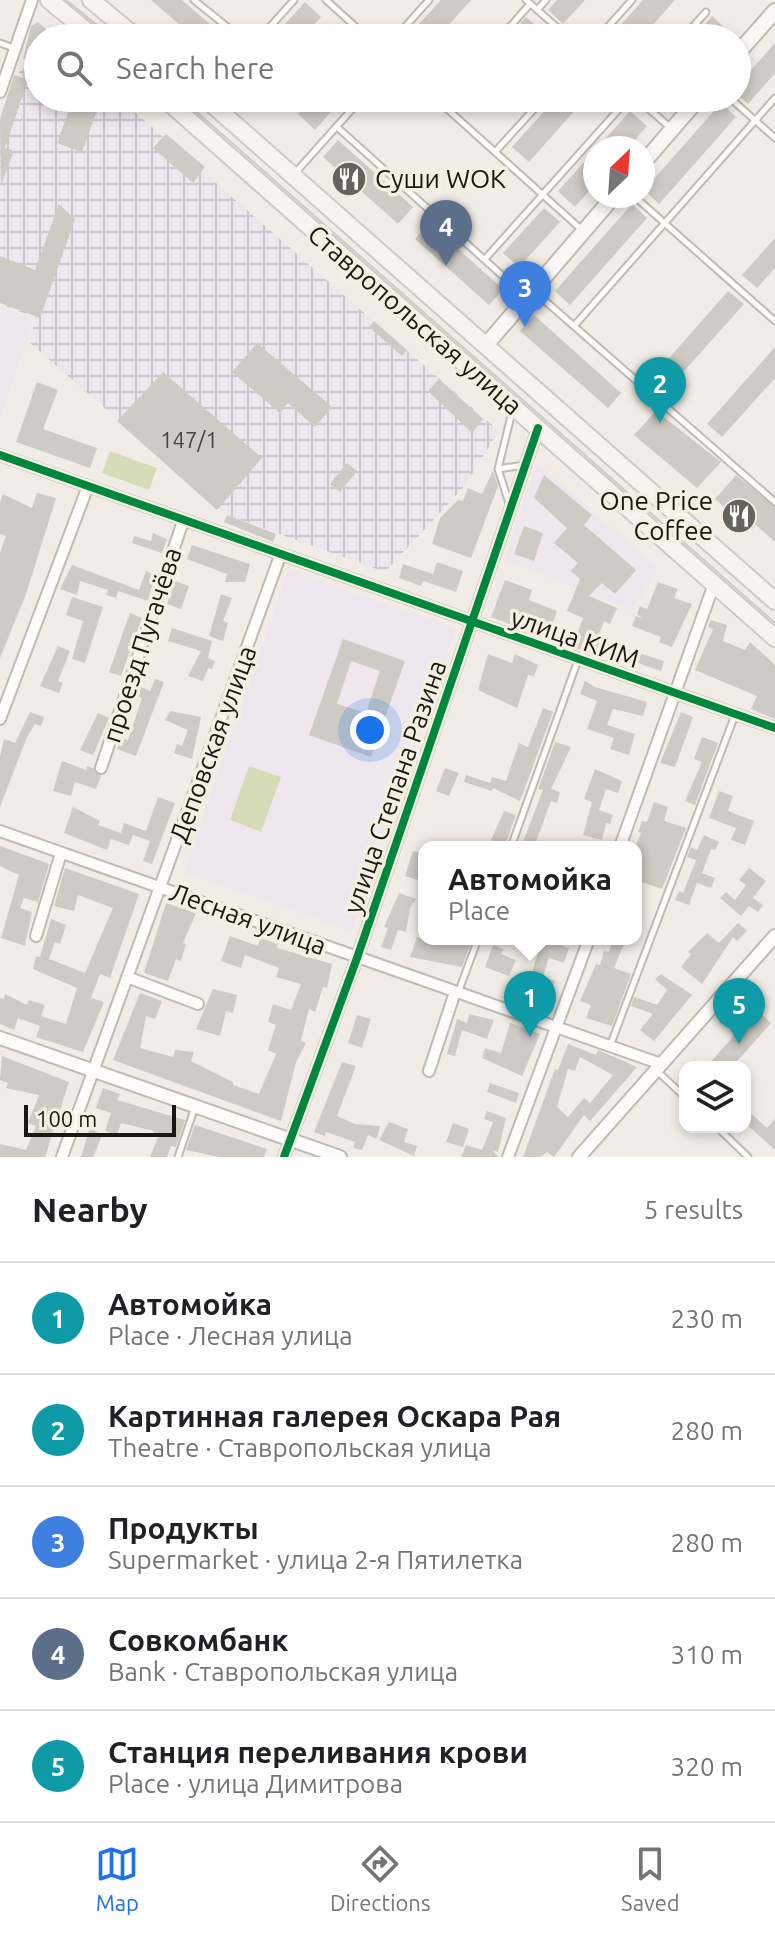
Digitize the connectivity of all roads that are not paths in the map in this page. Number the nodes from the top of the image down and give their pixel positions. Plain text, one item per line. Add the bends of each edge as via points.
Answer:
1 (32, 0) edge
2 (49, 0) edge
3 (91, 0) edge
4 (194, 0) edge
5 (294, 0) edge
6 (326, 0) edge
7 (340, 0) edge
8 (429, 0) edge
9 (546, 0) edge
10 (632, 0) edge
11 (528, 2) edge
12 (334, 7) junction
13 (537, 10) junction
14 (775, 11) edge
15 (706, 12) dead end
16 (78, 24) edge
17 (120, 24) edge
18 (224, 24) edge
19 (273, 24) edge
20 (353, 24) edge
21 (408, 24) edge
22 (511, 24) edge
23 (553, 24) edge
24 (611, 24) edge
25 (695, 24) edge
26 (751, 38) edge
27 (0, 43) edge
28 (15, 48) junction
29 (0, 92) edge
30 (775, 98) edge
31 (180, 112) edge
32 (221, 112) edge
33 (350, 112) edge
34 (454, 112) edge
35 (531, 112) edge
36 (616, 112) edge
37 (652, 112) edge
38 (687, 112) edge
39 (745, 112) edge
40 (755, 121) junction
41 (337, 127) junction
42 (672, 130) junction
43 (775, 138) edge
44 (655, 149) edge
45 (495, 152) junction
46 (293, 175) junction
47 (542, 195) junction
48 (604, 208) edge
49 (648, 208) edge
50 (665, 223) junction
51 (584, 231) junction
52 (485, 259) junction
53 (530, 294) junction
54 (775, 321) edge
55 (574, 326) junction
56 (486, 345) junction
57 (514, 407) junction
58 (538, 428) junction
59 (0, 455) edge
60 (524, 465) junction
61 (498, 469) junction
62 (88, 486) junction
63 (775, 502) edge
64 (511, 507) junction
65 (183, 521) junction
66 (280, 556) junction
67 (714, 584) junction
68 (775, 601) edge
69 (472, 623) junction
70 (775, 638) edge
71 (578, 660) junction
72 (674, 693) junction
73 (736, 714) junction
74 (0, 719) edge
75 (775, 728) edge
76 (101, 768) dead end
77 (0, 831) edge
78 (513, 841) edge
79 (622, 841) edge
80 (61, 853) junction
81 (162, 888) junction
82 (36, 936) dead end
83 (775, 936) edge
84 (476, 945) edge
85 (587, 945) edge
86 (357, 958) junction
87 (127, 977) junction
88 (457, 993) junction
89 (198, 1004) dead end
90 (557, 1029) junction
91 (0, 1038) edge
92 (610, 1047) junction
93 (659, 1067) junction
94 (429, 1071) dead end
95 (93, 1072) junction
96 (679, 1090) edge
97 (195, 1106) junction
98 (723, 1133) edge
99 (290, 1139) junction
100 (62, 1157) edge
101 (178, 1157) edge
102 (284, 1157) edge
103 (340, 1157) edge
104 (508, 1157) edge
105 (579, 1157) edge
106 (748, 1157) edge

1 - 28 street
2 - 16 main road
3 - 17 main road
4 - 18 lane
5 - 19 lane
6 - 12 lane
7 - 12 lane
8 - 21 lane
9 - 13 lane
10 - 24 lane
11 - 13 lane
11 - 22 lane
12 - 20 lane
13 - 23 lane
14 - 26 main road
15 - 25 lane
27 - 28 lane
28 - 29 street
30 - 40 lane
31 - 57 main road, Ставропольская улица
32 - 46 main road, Ставропольская улица
33 - 41 lane
34 - 45 lane
35 - 45 lane
36 - 47 lane
37 - 42 lane
38 - 42 main road
39 - 40 lane
40 - 43 lane
40 - 50 lane
41 - 46 lane
41 - 52 lane
42 - 44 main road
45 - 47 lane
46 - 56 main road, Ставропольская улица
47 - 51 lane
47 - 52 lane
48 - 51 main road
49 - 50 lane
50 - 54 lane
50 - 55 lane
51 - 53 main road
52 - 53 lane
53 - 55 lane
53 - 56 main road
55 - 63 lane
56 - 68 main road, Ставропольская улица
57 - 58 main road, Ставропольская улица
57 - 61 lane
58 - 60 street, улица Степана Разина
58 - 67 main road, Ставропольская улица
59 - 62 street, улица КИМ
60 - 61 lane
60 - 64 street, улица Степана Разина
61 - 64 lane
62 - 65 street, улица КИМ
62 - 74 street
64 - 69 street, улица Степана Разина
65 - 66 street, улица КИМ
65 - 76 street, проезд Пугачёва
66 - 69 street, улица КИМ
66 - 81 street, Деповская улица
67 - 70 main road, Ставропольская улица
67 - 72 street
69 - 71 street, улица КИМ
69 - 86 street, улица Степана Разина
71 - 72 street, улица КИМ
71 - 78 lane
72 - 73 street, улица КИМ
72 - 79 street
73 - 75 street, улица КИМ
73 - 92 lane
77 - 80 street, Лесная улица
80 - 81 street, Лесная улица
80 - 82 street
81 - 86 street, Лесная улица
81 - 87 street, Деповская улица
83 - 93 street
84 - 88 lane
85 - 90 street
86 - 88 street, Лесная улица
86 - 99 street, улица Степана Разина
87 - 89 street
87 - 95 street, Деповская улица
88 - 90 street, Лесная улица
88 - 94 street
90 - 92 street, Лесная улица
90 - 104 street
91 - 95 street
92 - 93 street, Лесная улица
93 - 96 lane
93 - 105 street
95 - 97 street
95 - 100 street, Деповская улица
97 - 99 street
97 - 101 lane
98 - 106 lane
99 - 102 street, улица Степана Разина
99 - 103 street

